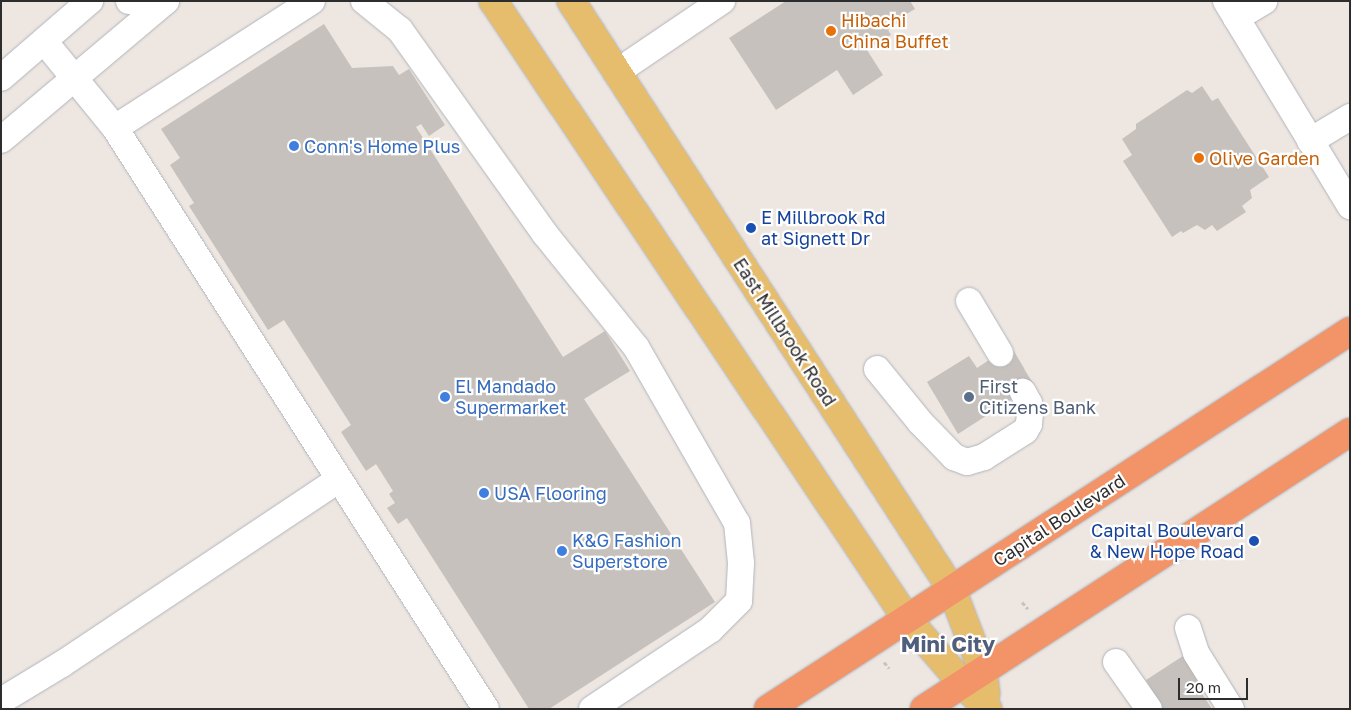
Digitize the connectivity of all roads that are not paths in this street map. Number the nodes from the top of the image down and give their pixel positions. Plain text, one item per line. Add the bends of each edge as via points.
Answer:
1 (90, 1) edge
2 (130, 1) edge
3 (312, 1) edge
4 (364, 1) edge
5 (494, 1) edge
6 (571, 1) edge
7 (722, 1) edge
8 (1264, 1) edge
9 (165, 2) edge
10 (1231, 10) edge
11 (44, 41) junction
12 (617, 72) junction
13 (1, 78) edge
14 (75, 79) junction
15 (1350, 117) edge
16 (115, 128) junction
17 (1, 140) edge
18 (1310, 141) junction
19 (1350, 206) edge
20 (969, 301) dead end
21 (1350, 331) edge
22 (1000, 353) tunnel mouth
23 (877, 369) dead end
24 (1023, 392) tunnel mouth
25 (1350, 432) edge
26 (338, 480) junction
27 (952, 590) junction
28 (906, 619) junction
29 (1188, 628) dead end
30 (1116, 662) dead end
31 (973, 677) junction
32 (1, 701) edge
33 (988, 708) edge
34 (486, 709) edge
35 (592, 709) edge
36 (768, 709) edge
37 (924, 709) edge
38 (1149, 709) edge
39 (1231, 709) edge

1 - 11 lane
2 - 9 lane via 147,4
3 - 16 lane
4 - 35 lane via 400,30 546,234 636,347 737,523 740,601 710,630
5 - 28 main road
6 - 12 main road, East Millbrook Road
7 - 12 lane
8 - 10 lane
9 - 14 lane
10 - 18 lane
11 - 13 lane
11 - 14 lane
12 - 27 main road, East Millbrook Road
14 - 16 lane
14 - 17 lane
15 - 18 lane
16 - 26 lane
18 - 19 lane
20 - 22 lane
21 - 27 highway, Capital Boulevard
23 - 24 lane via 920,422 954,456 967,462 984,457 1025,431 1030,413
25 - 31 highway
26 - 32 lane via 62,664
26 - 34 lane
27 - 28 highway, Capital Boulevard
27 - 31 main road, East Millbrook Road
28 - 31 main road
28 - 36 highway, Capital Boulevard
29 - 39 lane via 1196,653
30 - 38 lane
31 - 33 main road
31 - 37 highway

